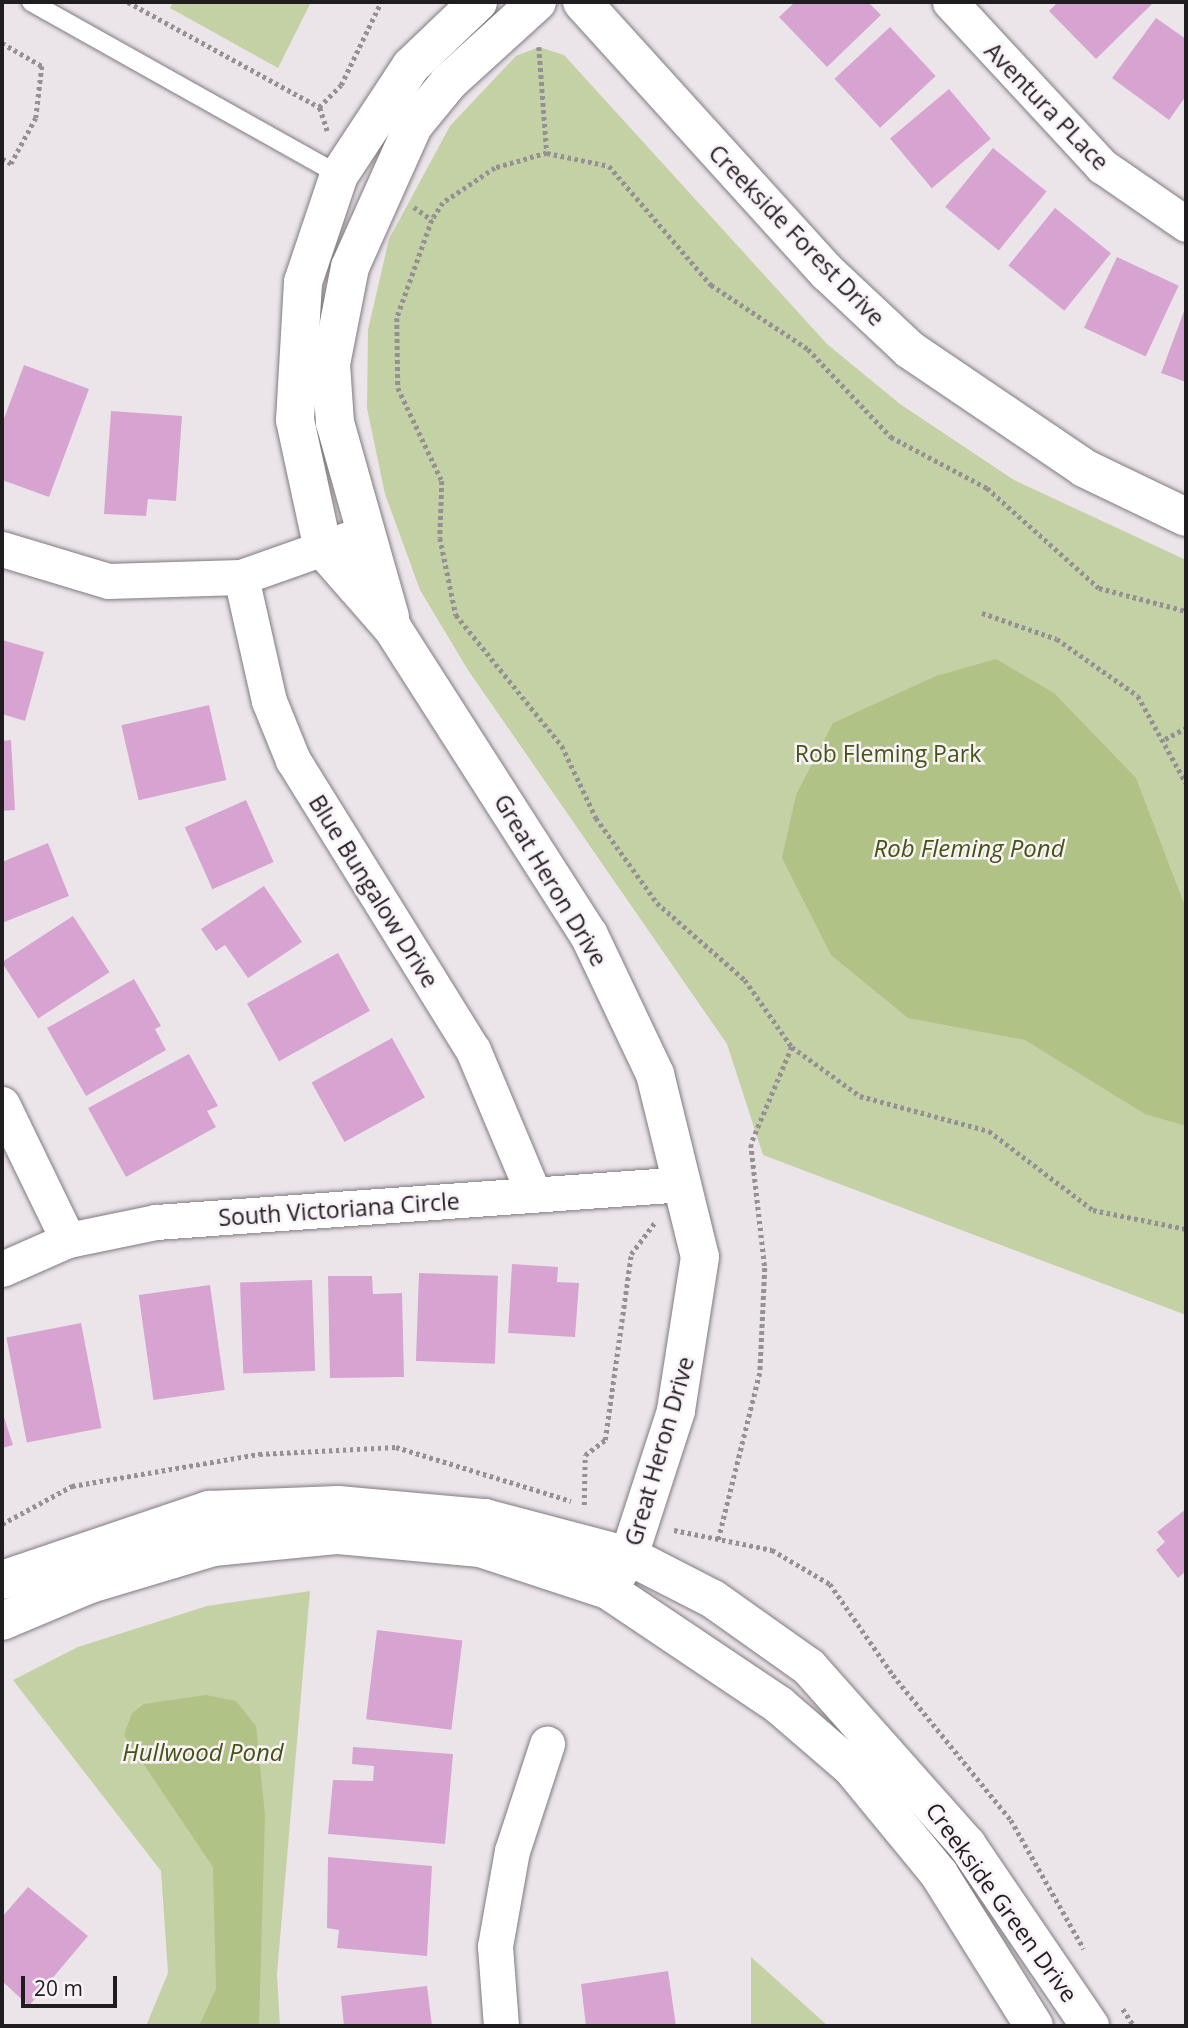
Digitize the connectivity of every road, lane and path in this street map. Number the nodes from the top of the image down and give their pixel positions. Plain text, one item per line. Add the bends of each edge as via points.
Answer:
1 (31, 2) edge
2 (128, 2) edge
3 (478, 2) edge
4 (582, 2) edge
5 (950, 2) edge
6 (529, 8) edge
7 (2, 43) edge
8 (319, 107) dead end
9 (547, 153) junction
10 (2, 159) edge
11 (339, 175) junction
12 (1186, 224) edge
13 (331, 364) junction
14 (1186, 517) edge
15 (365, 533) junction
16 (2, 549) edge
17 (323, 550) junction
18 (241, 578) junction
19 (1186, 611) edge
20 (982, 613) dead end
21 (393, 629) junction
22 (1186, 728) edge
23 (1165, 739) junction
24 (1186, 783) edge
25 (792, 1047) junction
26 (2, 1104) edge
27 (683, 1184) junction
28 (534, 1195) junction
29 (1186, 1229) edge
30 (68, 1240) junction
31 (2, 1269) edge
32 (584, 1505) dead end
33 (718, 1542) dead end
34 (629, 1556) junction
35 (2, 1580) edge
36 (608, 1590) junction
37 (2, 1621) edge
38 (547, 1744) dead end
39 (501, 2026) edge
40 (1034, 2026) edge
41 (1090, 2026) edge

1 - 11 lane
2 - 8 path
3 - 11 main road, Great Heron Drive via 411,66
4 - 14 main road, Creekside Forest Drive via 828,274 909,350 988,409 1084,468
5 - 12 street, Aventura PLace via 1094,158
6 - 9 path via 538,34
6 - 13 main road, Great Heron Drive via 413,126 363,229
7 - 10 path via 42,66 36,118 11,164
9 - 19 path via 609,166 710,285 808,349 891,437 987,488 1099,588
9 - 25 path via 495,168 443,203 417,252 397,318 398,388 442,481 440,538 456,614 562,746 596,818 657,903 746,980
11 - 13 main road via 350,195 321,319
11 - 17 main road, Great Heron Drive via 303,282 294,368 295,420
13 - 15 main road, Great Heron Drive via 335,423
15 - 17 street
15 - 21 main road, Great Heron Drive
16 - 18 street via 108,581
17 - 18 street
17 - 21 main road, Great Heron Drive
18 - 28 street, Blue Bungalow Drive via 269,701 293,760 473,1050
20 - 23 path via 1057,639 1093,661 1138,696
21 - 27 main road, Great Heron Drive via 589,935 656,1074
22 - 23 path
23 - 24 path
25 - 29 path via 860,1096 989,1131 1093,1210
25 - 33 path via 751,1144 765,1268 760,1373
26 - 30 street
27 - 28 street, South Victoriana Circle
27 - 32 path via 631,1254 605,1440 585,1455
27 - 34 main road, Great Heron Drive via 700,1257 689,1350
28 - 30 street, South Victoriana Circle via 156,1222
30 - 31 street, South Victoriana Circle
34 - 35 main road, Creekside Green Drive via 485,1518 338,1505 209,1510
34 - 36 main road, Great Heron Drive
34 - 41 main road, Creekside Green Drive via 713,1599 809,1667 967,1845
36 - 37 main road, Creekside Green Drive via 480,1548 338,1535 214,1547 90,1584
36 - 40 main road, Creekside Green Drive via 779,1705 852,1768 940,1874
38 - 39 street via 512,1852 495,1946

